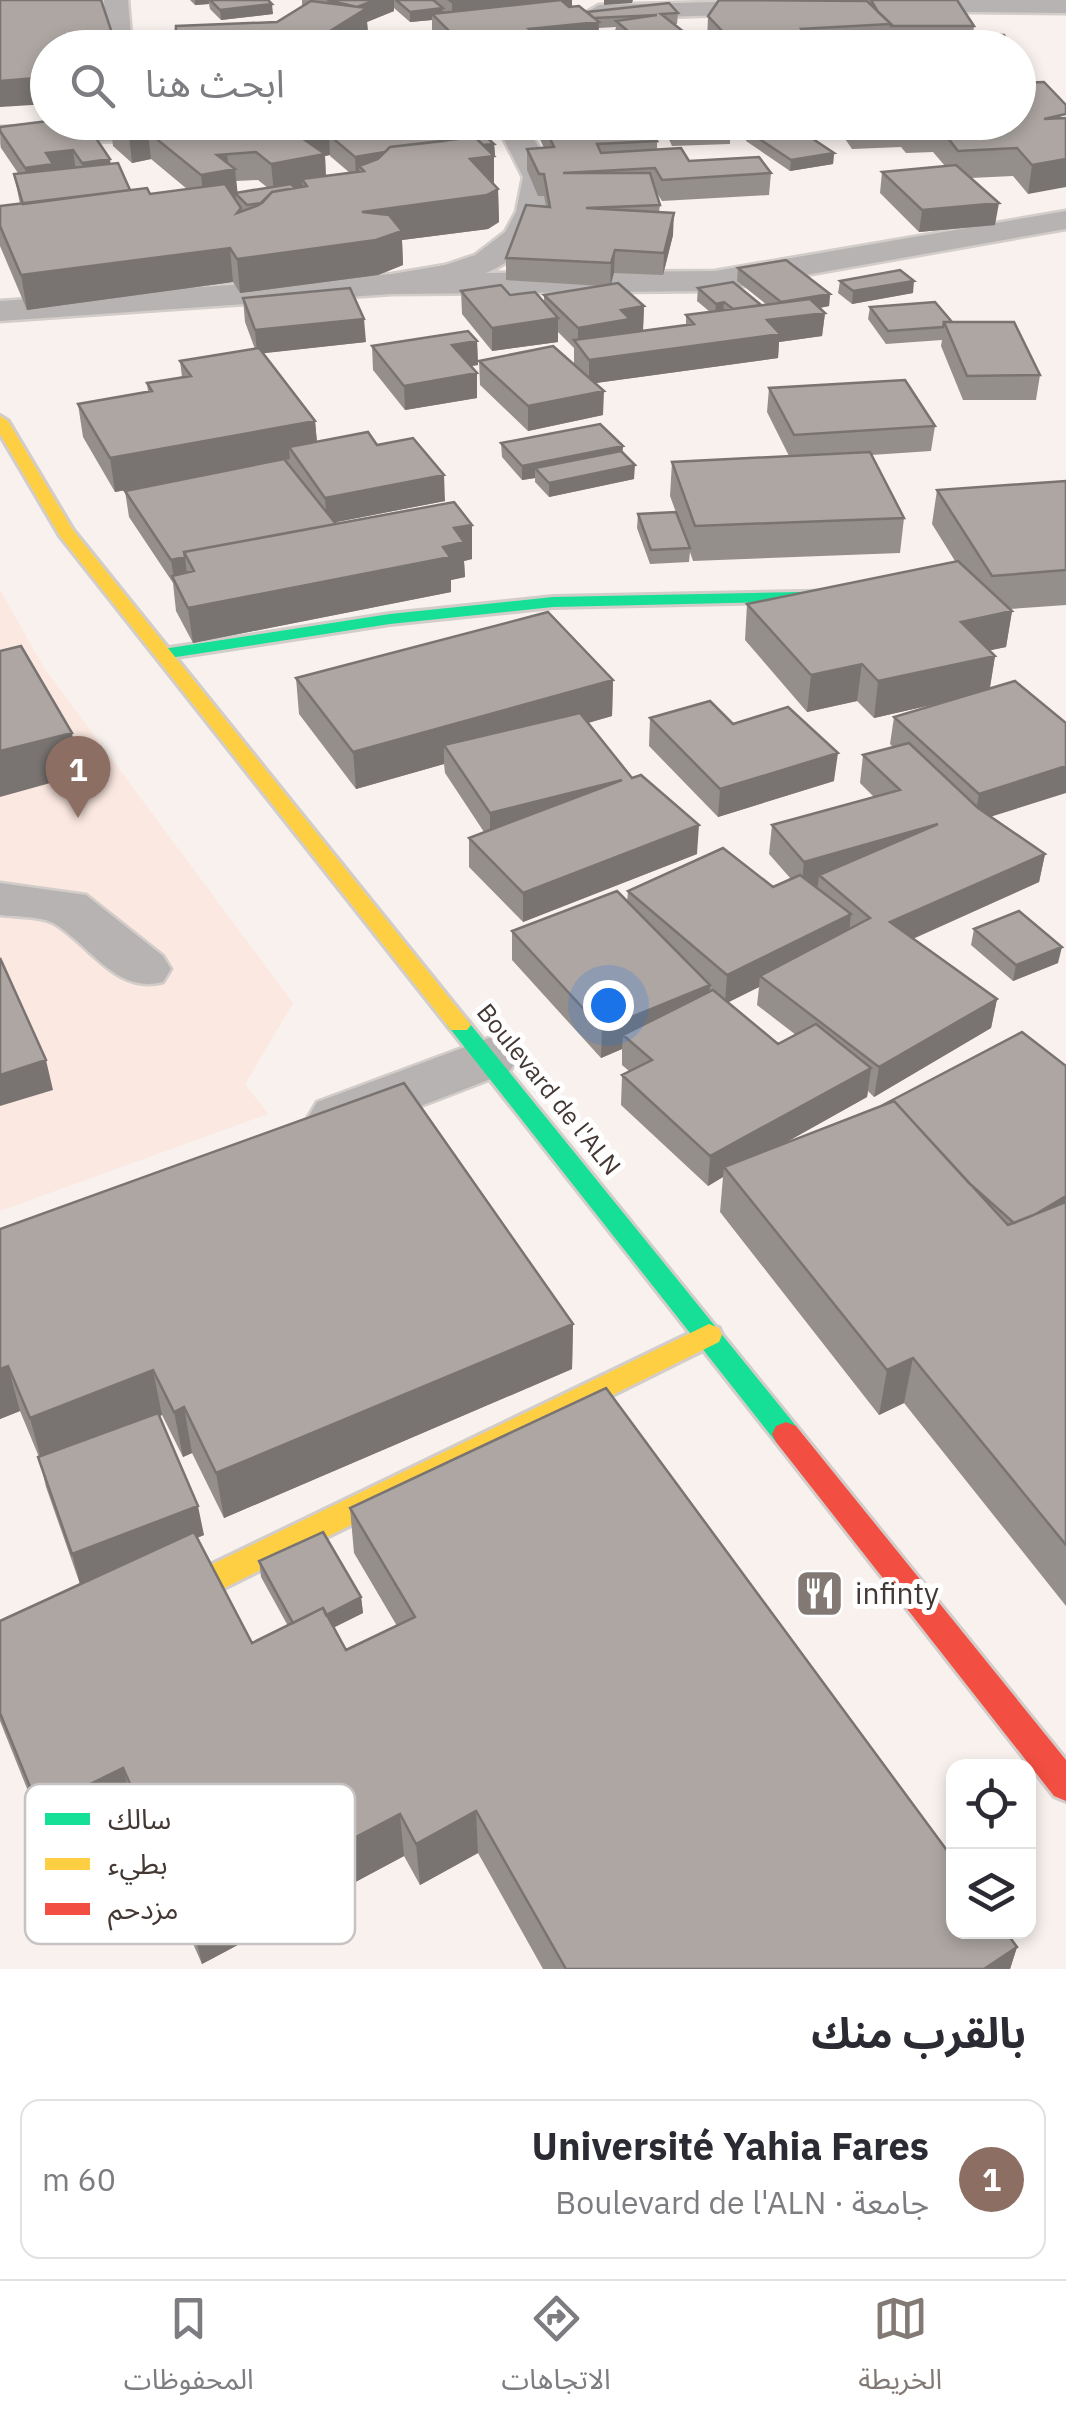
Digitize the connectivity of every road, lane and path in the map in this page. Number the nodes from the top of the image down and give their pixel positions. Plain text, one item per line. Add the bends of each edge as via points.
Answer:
1 (116, 0) edge
2 (920, 2) edge
3 (861, 4) edge
4 (822, 5) edge
5 (1066, 6) edge
6 (581, 9) edge
7 (118, 30) edge
8 (30, 118) edge
9 (30, 135) edge
10 (3, 136) edge
11 (518, 140) edge
12 (1066, 220) edge
13 (392, 284) junction
14 (0, 311) edge
15 (0, 421) edge
16 (851, 596) edge
17 (163, 654) junction
18 (0, 899) edge
19 (144, 969) dead end
20 (489, 1058) junction
21 (290, 1136) edge
22 (709, 1335) junction
23 (124, 1622) edge
24 (1066, 1785) edge

1 - 7 street
2 - 3 street
2 - 5 street
4 - 6 street
8 - 10 street
9 - 10 street
11 - 13 street via 538,177 528,222 496,258 454,274
12 - 13 street via 715,281
13 - 14 street
15 - 17 main road, Boulevard de l'ALN via 66,532
16 - 17 main road via 554,602
17 - 20 main road, Boulevard de l'ALN
18 - 19 street via 67,907
20 - 21 street
20 - 22 main road, Boulevard de l'ALN
22 - 23 main road
22 - 24 main road, Boulevard de l'ALN

